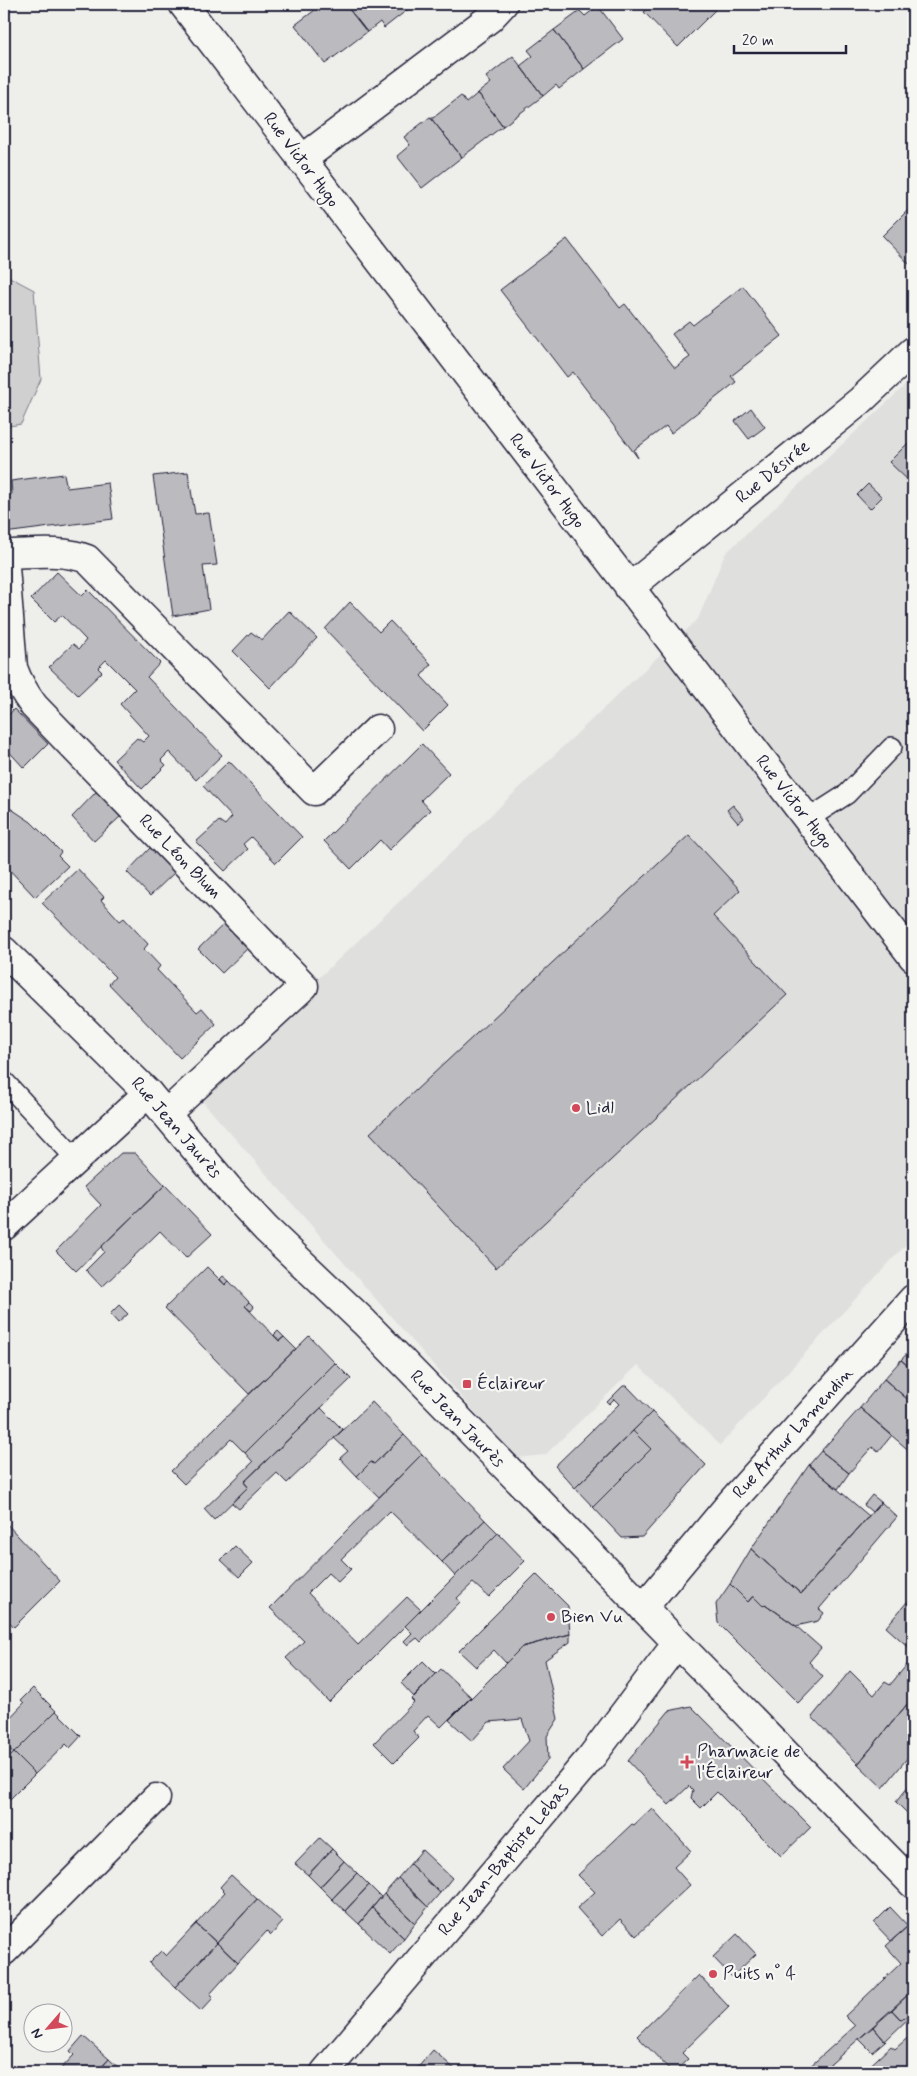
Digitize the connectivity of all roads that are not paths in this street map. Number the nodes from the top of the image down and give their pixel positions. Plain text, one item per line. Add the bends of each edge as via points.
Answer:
1 (183, 4) edge
2 (503, 4) edge
3 (301, 160) junction
4 (913, 351) edge
5 (4, 554) edge
6 (629, 588) junction
7 (378, 729) dead end
8 (892, 747) dead end
9 (808, 819) junction
10 (4, 951) edge
11 (913, 957) edge
12 (4, 1081) edge
13 (148, 1093) junction
14 (166, 1114) junction
15 (76, 1160) junction
16 (4, 1226) edge
17 (913, 1300) edge
18 (650, 1615) junction
19 (677, 1643) junction
20 (156, 1798) dead end
21 (913, 1884) edge
22 (4, 1951) edge
23 (326, 2072) edge

1 - 3 street, Rue Victor Hugo
2 - 3 street via 490,18
3 - 6 street, Rue Victor Hugo
4 - 6 street, Rue Désirée via 846,412
5 - 7 street, Rue Léon Blum via 61,553 87,559 314,791
5 - 14 street, Rue Léon Blum via 13,668 25,694 304,986
6 - 9 street, Rue Victor Hugo
8 - 9 lane via 847,794
9 - 11 street, Rue Victor Hugo
10 - 13 street, Rue Jean Jaurès
12 - 15 lane
13 - 14 street, Rue Jean Jaurès
13 - 15 street
14 - 18 street, Rue Jean Jaurès via 266,1229 364,1322
15 - 16 street
17 - 18 street, Rue Arthur Lamendin via 676,1568
18 - 19 street, Rue Jean Jaurès
19 - 21 street, Rue Jean Jaurès
19 - 23 street, Rue Jean-Baptiste Lebas via 592,1756
20 - 22 street

